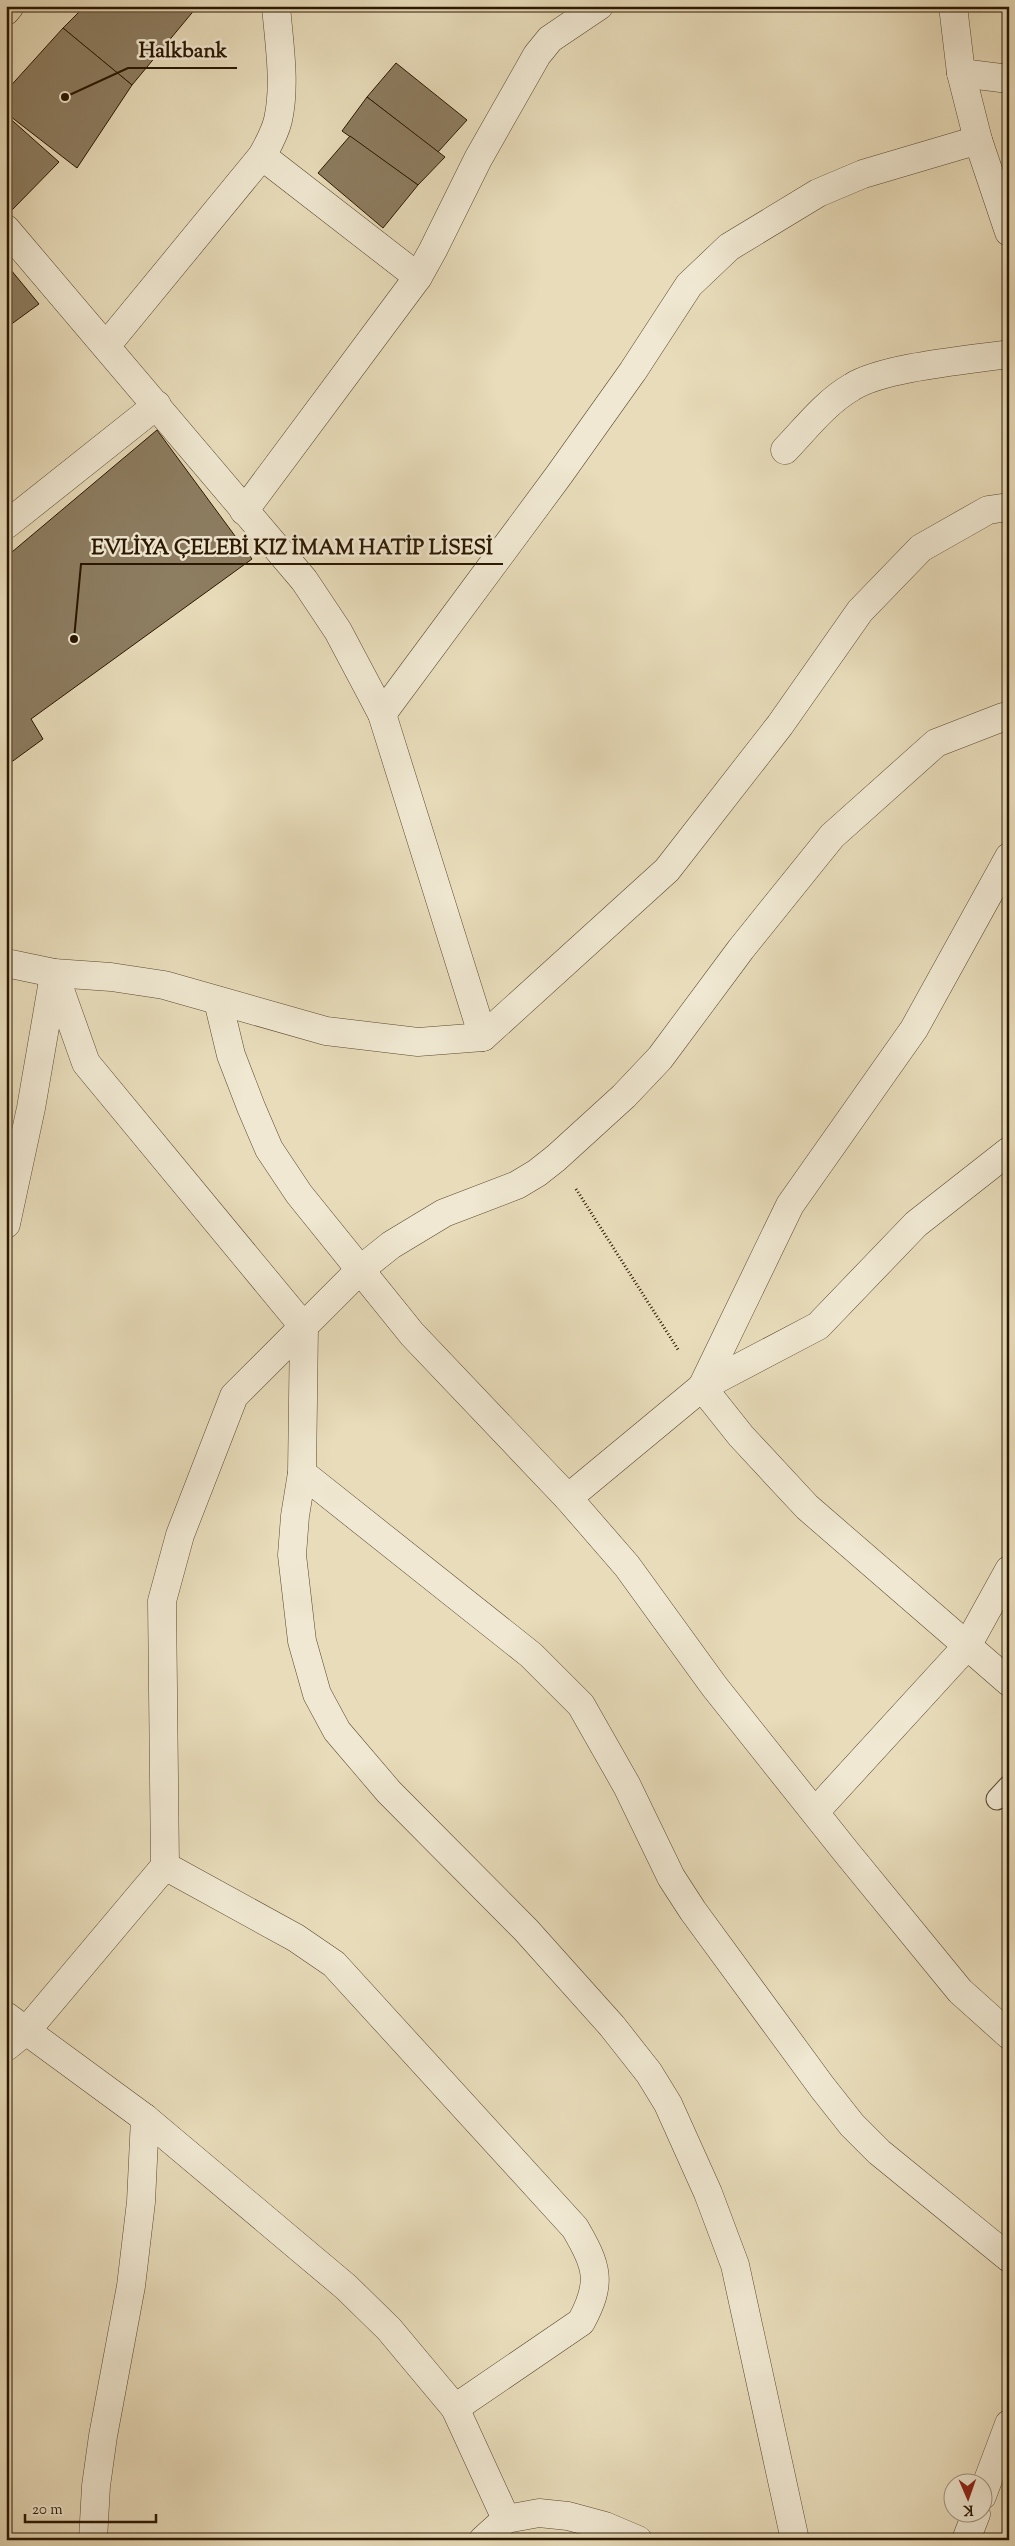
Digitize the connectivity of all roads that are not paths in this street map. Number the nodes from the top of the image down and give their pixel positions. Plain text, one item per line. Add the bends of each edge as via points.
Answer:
1 (10, 6) edge
2 (276, 6) edge
3 (599, 6) edge
4 (953, 6) edge
5 (6, 11) edge
6 (961, 73) junction
7 (1009, 79) edge
8 (978, 140) junction
9 (262, 156) junction
10 (6, 229) edge
11 (1009, 232) edge
12 (418, 277) junction
13 (106, 346) junction
14 (1009, 354) edge
15 (157, 405) junction
16 (785, 450) dead end
17 (1009, 507) edge
18 (244, 511) junction
19 (6, 525) edge
20 (382, 714) junction
21 (1009, 719) edge
22 (1009, 857) edge
23 (6, 962) edge
24 (54, 974) junction
25 (218, 1000) junction
26 (483, 1037) junction
27 (1009, 1151) edge
28 (6, 1224) edge
29 (360, 1270) junction
30 (304, 1327) junction
31 (702, 1387) junction
32 (302, 1473) junction
33 (568, 1498) junction
34 (1009, 1570) edge
35 (967, 1646) junction
36 (1009, 1682) edge
37 (815, 1812) junction
38 (165, 1866) junction
39 (13, 2031) edge
40 (1009, 2035) edge
41 (145, 2118) junction
42 (1009, 2258) edge
43 (455, 2408) junction
44 (1009, 2424) edge
45 (990, 2474) edge
46 (506, 2519) junction
47 (972, 2524) edge
48 (93, 2540) edge
49 (483, 2540) edge
50 (638, 2540) edge
51 (795, 2540) edge
52 (966, 2540) edge

1 - 5 main road
2 - 9 street via 280,57 278,121
3 - 12 street via 550,39 538,55 478,159
4 - 6 street
6 - 7 street
6 - 8 street
8 - 11 street
8 - 20 street via 863,174 818,193 729,247 689,285 559,475
9 - 12 street
9 - 13 street
10 - 13 street
12 - 18 street
13 - 15 street
14 - 16 street via 878,376 854,385 837,397
15 - 18 street
15 - 19 street
17 - 26 street via 988,510 921,548 860,611 780,725 667,870
18 - 20 street via 321,604
20 - 26 street
21 - 29 street via 1002,717 936,743 832,836 660,1058 556,1158 516,1185 444,1213 391,1245
22 - 31 street via 914,1029 790,1205
23 - 24 street
24 - 25 street via 110,977 164,985
24 - 28 street via 32,1108
24 - 30 street via 86,1063
25 - 26 street via 326,1031 374,1038 418,1042
25 - 29 street via 231,1055 269,1149 299,1194
27 - 31 street via 916,1224 818,1326
29 - 30 street
29 - 33 street via 412,1334
30 - 32 street
30 - 38 street via 234,1396 180,1535 162,1601
31 - 33 street
31 - 35 street via 741,1436 808,1507
32 - 42 street via 531,1656 581,1705 627,1786 671,1877 822,2087 879,2152
32 - 51 street via 292,1554 302,1641 317,1694 337,1731 389,1792 526,1930 612,2026 650,2073 668,2104 708,2193 735,2265
33 - 37 street via 627,1566 714,1686
34 - 35 street
35 - 36 street
35 - 37 street
37 - 40 street via 960,1991
38 - 39 street
38 - 43 street via 296,1938 334,1964 575,2228 592,2256 597,2280 592,2302 581,2322
39 - 41 street
41 - 43 street via 346,2287 389,2329
41 - 48 street via 141,2202 131,2286 103,2436
43 - 46 street
44 - 45 street
46 - 49 street
46 - 50 street via 539,2513 568,2516 605,2526
47 - 52 street

